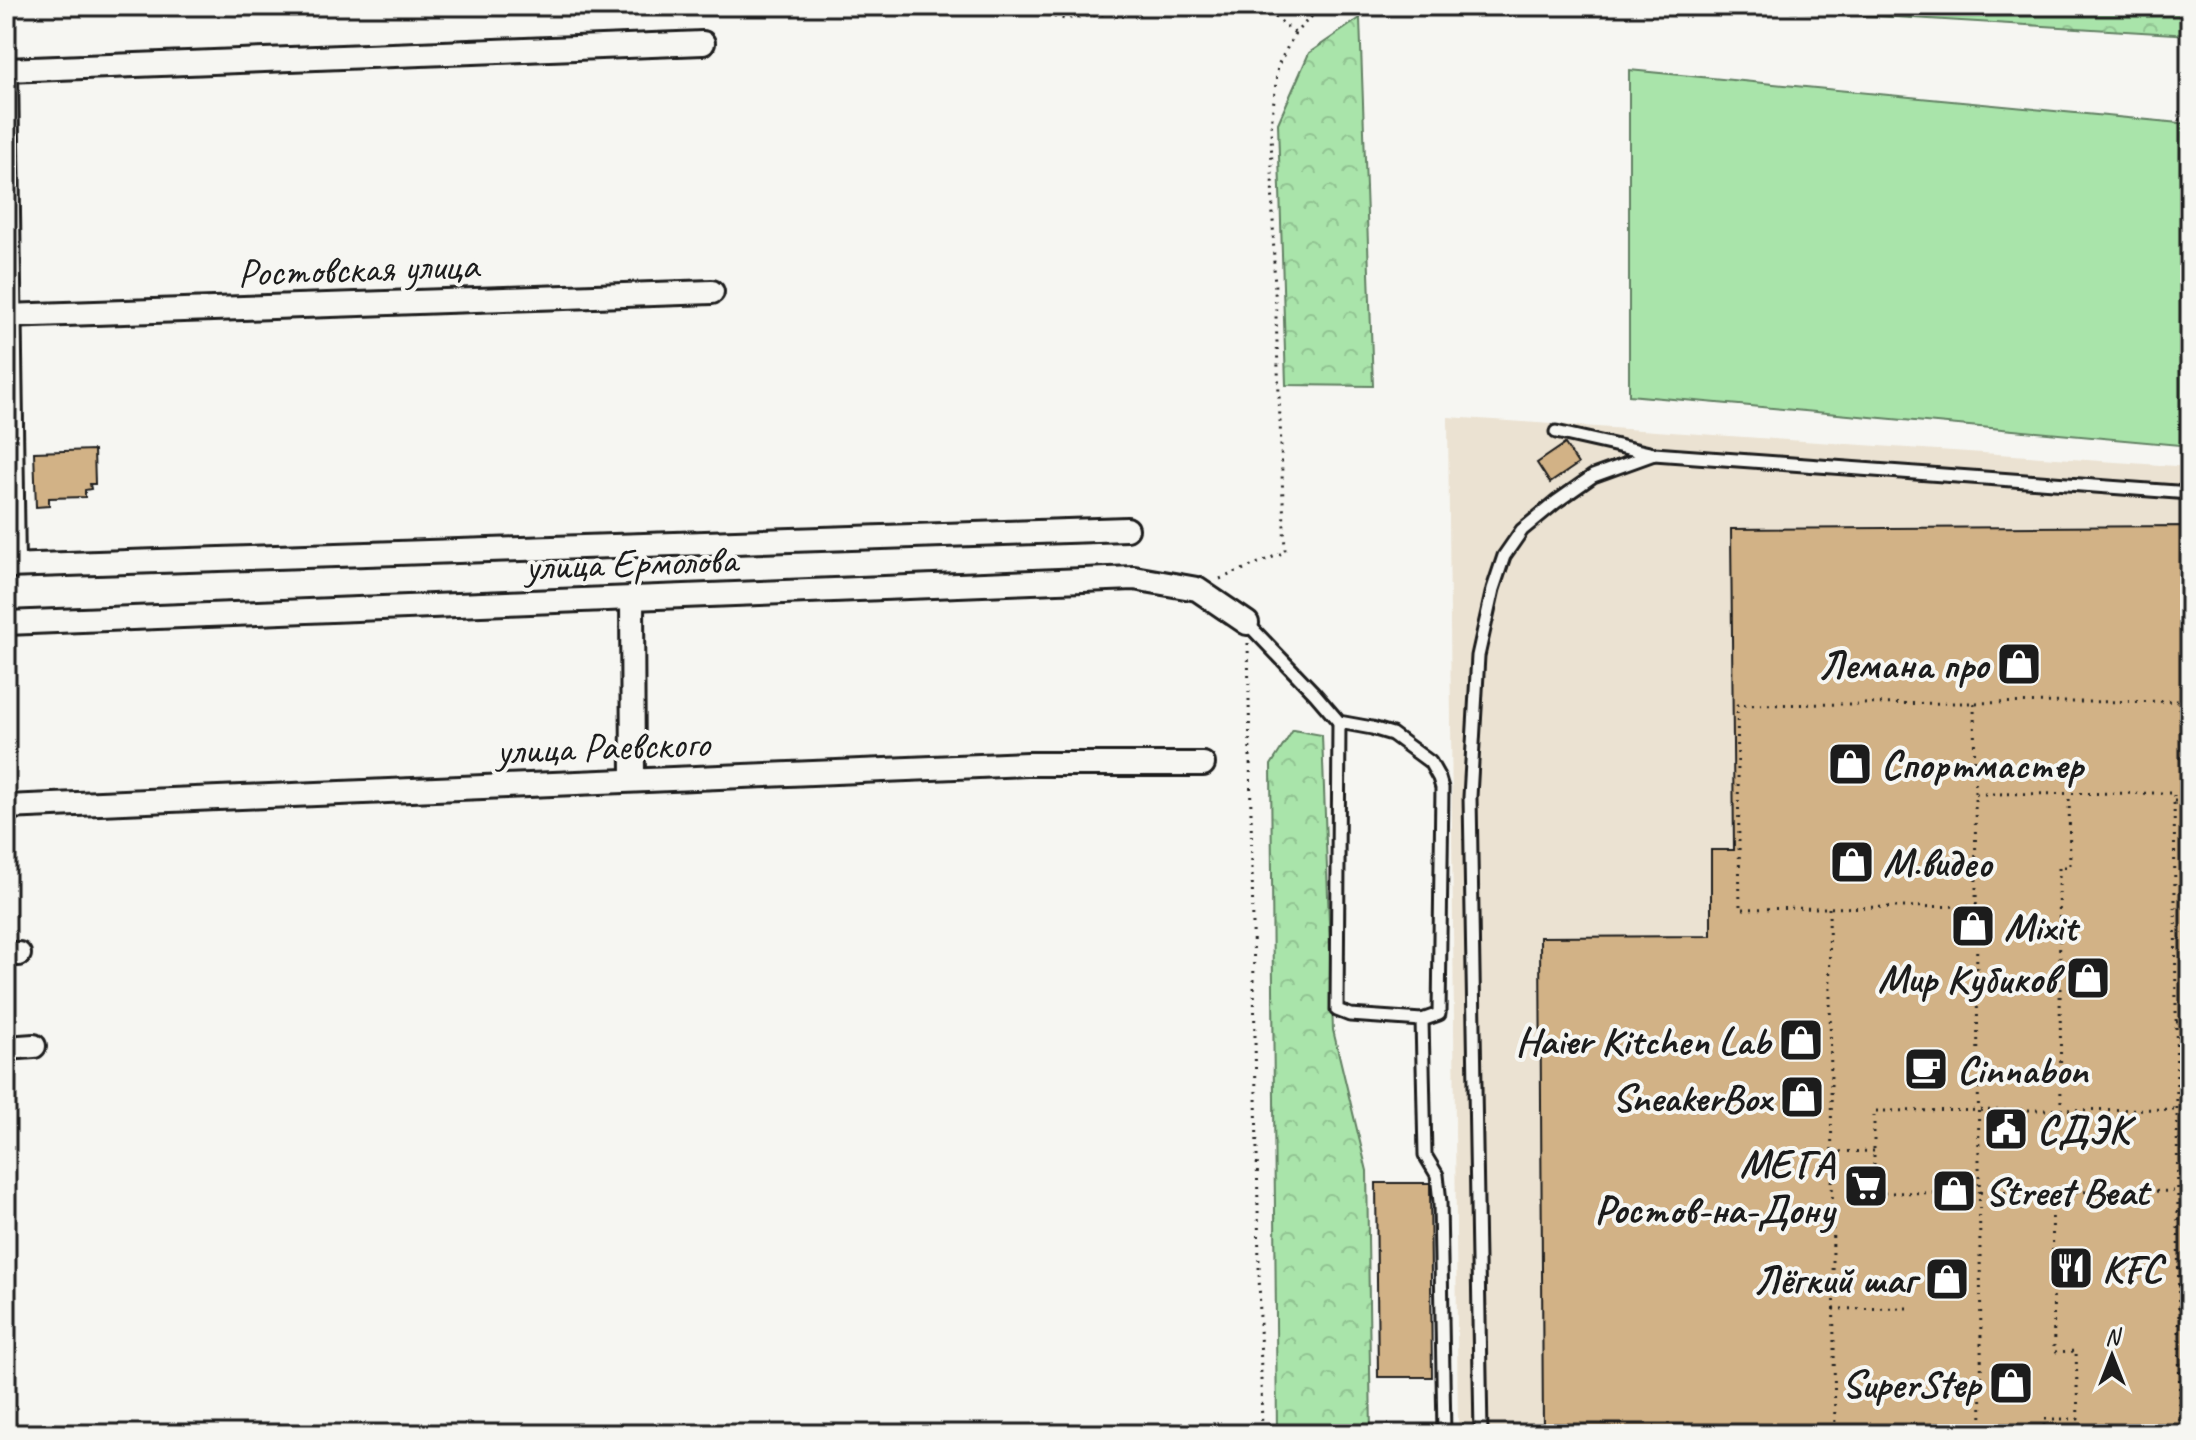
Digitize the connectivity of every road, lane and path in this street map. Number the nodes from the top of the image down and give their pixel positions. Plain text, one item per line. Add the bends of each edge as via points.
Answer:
1 (6, 6) edge
2 (1024, 6) edge
3 (1172, 6) edge
4 (1262, 6) edge
5 (1322, 6) edge
6 (1295, 33) junction
7 (703, 43) dead end
8 (6, 70) edge
9 (712, 292) dead end
10 (8, 316) edge
11 (1556, 432) dead end
12 (1654, 454) junction
13 (2190, 493) edge
14 (1127, 529) dead end
15 (10, 566) edge
16 (1197, 589) junction
17 (632, 598) junction
18 (10, 623) edge
19 (1247, 623) junction
20 (2190, 701) edge
21 (1974, 703) junction
22 (1339, 722) junction
23 (1203, 764) dead end
24 (633, 780) junction
25 (2069, 793) junction
26 (1976, 794) junction
27 (2174, 801) junction
28 (2190, 801) edge
29 (6, 807) edge
30 (1977, 906) junction
31 (1829, 908) junction
32 (1422, 1020) junction
33 (2176, 1022) junction
34 (2190, 1022) edge
35 (34, 1046) dead end
36 (6, 1048) edge
37 (2177, 1109) junction
38 (2190, 1109) edge
39 (2061, 1110) junction
40 (1979, 1111) junction
41 (1874, 1151) junction
42 (1832, 1152) junction
43 (2177, 1191) junction
44 (2190, 1191) edge
45 (1980, 1192) junction
46 (2052, 1192) junction
47 (2178, 1285) junction
48 (2190, 1285) edge
49 (1908, 1308) dead end
50 (1833, 1309) junction
51 (2179, 1419) junction
52 (2190, 1419) edge
53 (1262, 1434) edge
54 (1444, 1434) edge
55 (1481, 1434) edge
56 (1835, 1434) edge
57 (1982, 1434) edge
58 (2044, 1434) edge
59 (2180, 1434) edge

1 - 8 path
2 - 3 path via 1064,19
4 - 6 path
5 - 6 path
6 - 16 path via 1278,65 1271,125 1285,552
7 - 8 street
8 - 10 street
9 - 10 street, Ростовская улица
10 - 15 street
11 - 12 lane
12 - 13 lane
12 - 55 lane via 1593,476 1522,530 1504,556 1478,656 1470,797
14 - 15 street, улица Ермолова
15 - 18 path
16 - 17 street, улица Ермолова via 1134,578
16 - 19 street, улица Ермолова
17 - 18 street, улица Ермолова
17 - 24 street
19 - 22 lane
19 - 53 path
20 - 21 path
21 - 26 path
21 - 31 path via 1737,705 1740,909
22 - 32 lane via 1337,1010
22 - 32 lane via 1392,734 1430,762 1442,788 1439,1014
23 - 24 street, улица Раевского via 1028,764
24 - 29 street, улица Раевского
25 - 26 path
25 - 27 path via 2174,793
25 - 39 path via 2070,867 2059,867
26 - 30 path
27 - 28 path
27 - 33 path
30 - 31 path
30 - 40 path
31 - 42 path
32 - 54 lane via 1425,1155 1437,1175 1440,1202
33 - 34 path
33 - 37 path
35 - 36 street
37 - 38 path
37 - 39 path
37 - 43 path
39 - 40 path
40 - 41 path via 1874,1111
40 - 45 path
41 - 42 path
41 - 45 path via 1874,1193
42 - 50 path
43 - 44 path
43 - 46 path
43 - 47 path
45 - 46 path
45 - 57 path
46 - 58 path via 2054,1352 2076,1351 2078,1419 2044,1419
47 - 48 path
47 - 51 path
49 - 50 path
50 - 56 path
51 - 52 path
51 - 59 path

